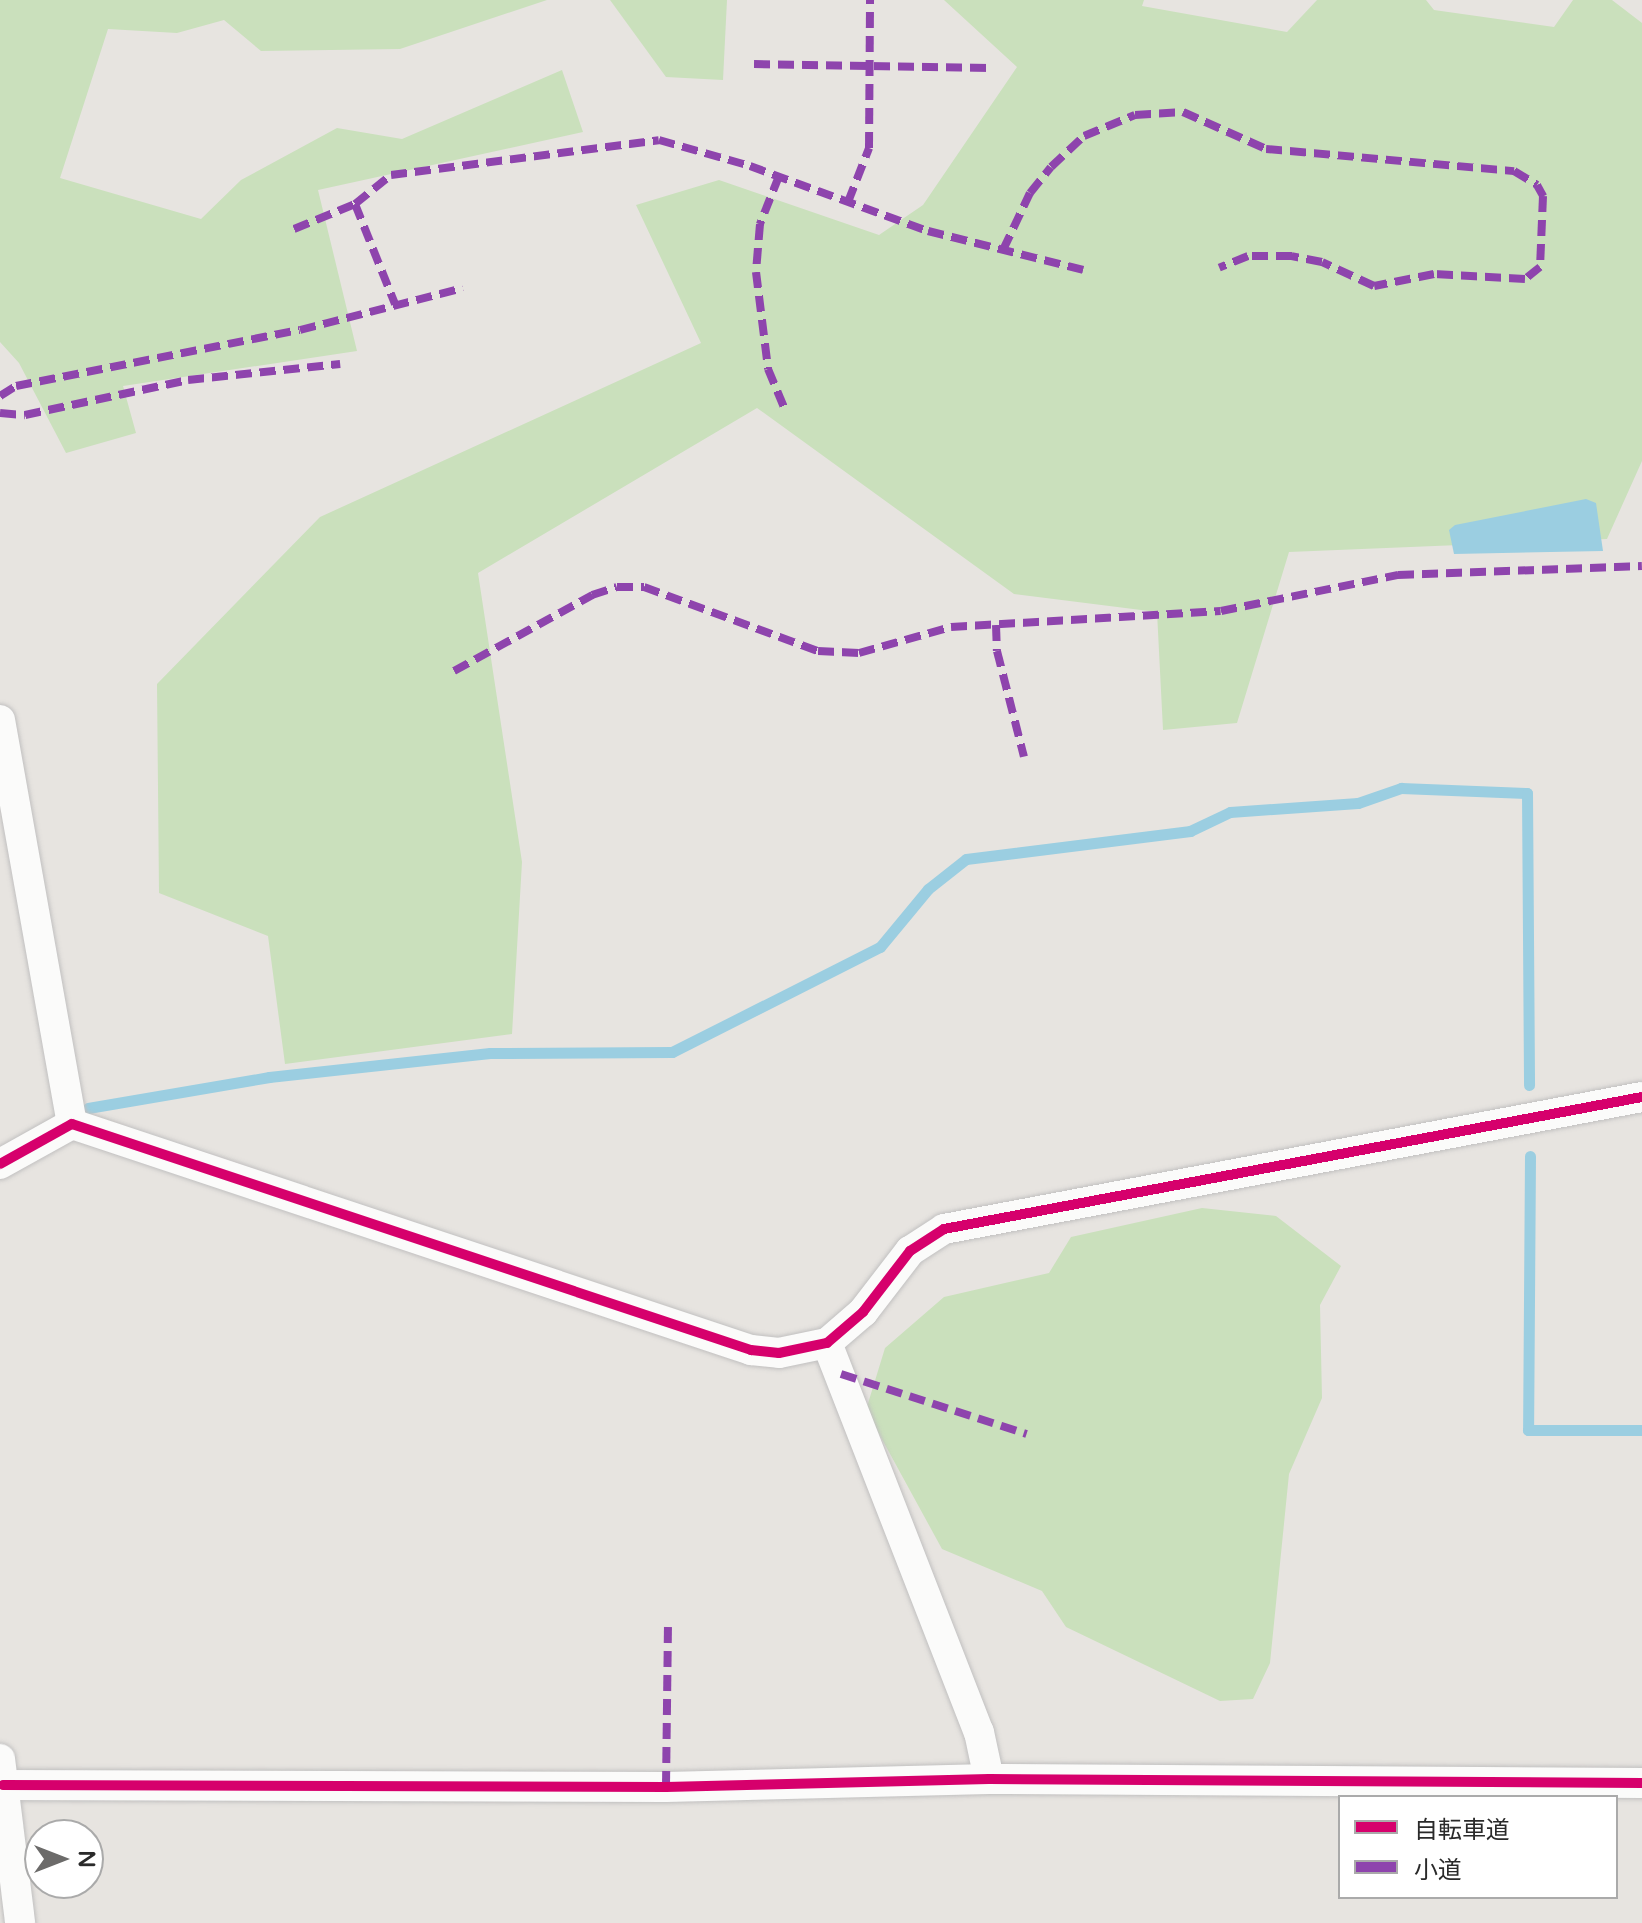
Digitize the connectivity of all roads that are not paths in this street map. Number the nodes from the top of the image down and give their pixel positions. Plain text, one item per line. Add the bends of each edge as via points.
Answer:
1 (0, 720) edge
2 (1642, 1097) edge
3 (72, 1124) junction
4 (0, 1164) edge
5 (827, 1343) junction
6 (1, 1772) edge
7 (989, 1779) junction
8 (1642, 1783) edge
9 (20, 1923) edge

1 - 3 street
2 - 5 street via 944,1229 910,1251 863,1312
3 - 4 street
3 - 5 street via 751,1350 779,1353
5 - 7 street via 979,1732
6 - 7 street via 666,1787
6 - 9 street
7 - 8 street

